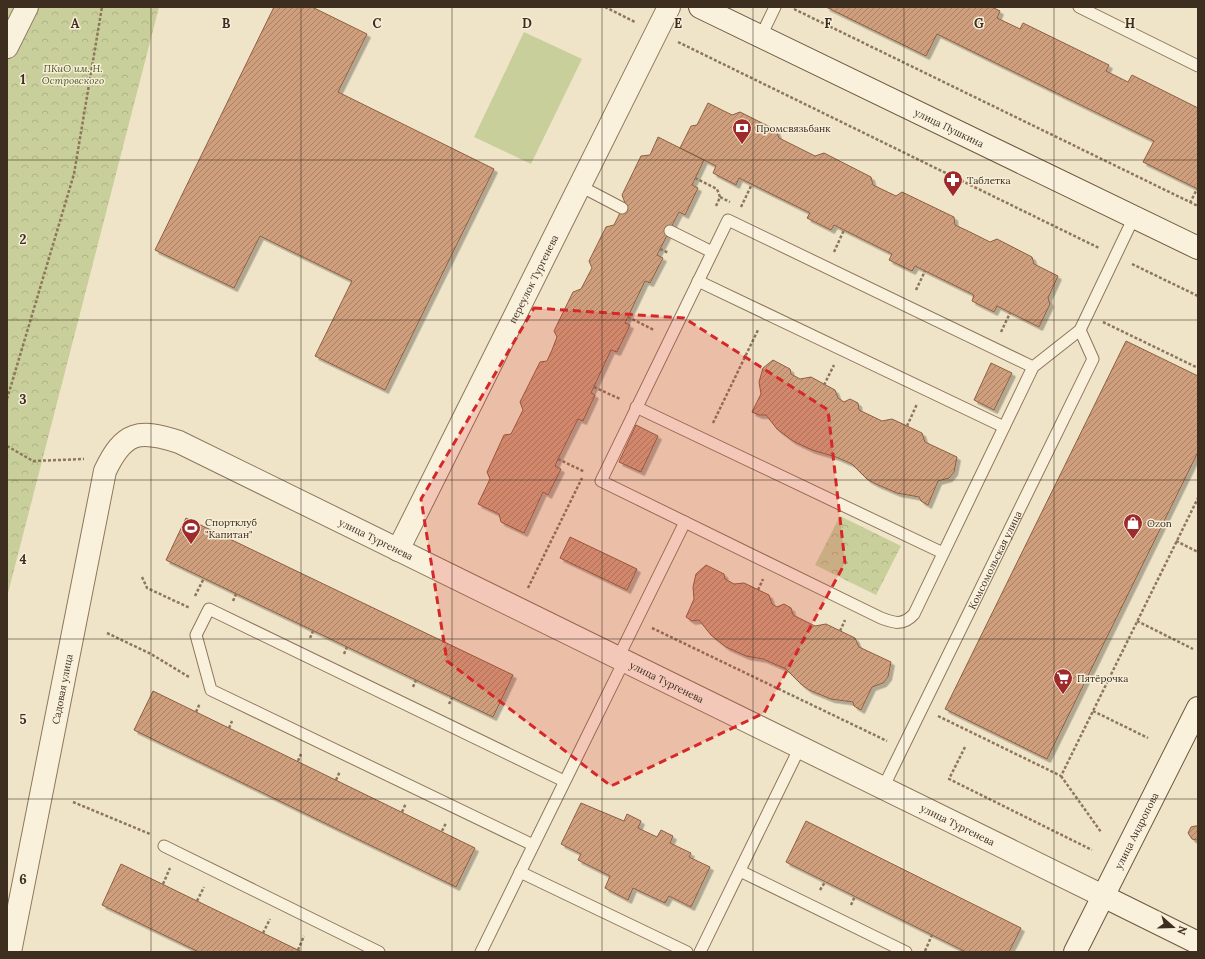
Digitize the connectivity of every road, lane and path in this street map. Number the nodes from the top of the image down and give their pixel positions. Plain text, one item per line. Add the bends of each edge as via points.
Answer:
1 (27, 7) edge
2 (102, 7) edge
3 (605, 7) edge
4 (669, 7) edge
5 (700, 7) edge
6 (775, 7) edge
7 (790, 7) edge
8 (1079, 7) edge
9 (656, 32) junction
10 (761, 36) junction
11 (7, 48) edge
12 (1198, 66) edge
13 (695, 178) dead end
14 (752, 184) dead end
15 (580, 186) junction
16 (1197, 189) edge
17 (720, 197) dead end
18 (1190, 203) junction
19 (1198, 206) edge
20 (741, 207) dead end
21 (622, 208) dead end
22 (1134, 218) junction
23 (844, 230) dead end
24 (670, 231) dead end
25 (1198, 248) edge
26 (712, 252) junction
27 (834, 252) dead end
28 (1116, 256) junction
29 (925, 271) dead end
30 (698, 281) junction
31 (915, 292) dead end
32 (1198, 296) edge
33 (1010, 313) dead end
34 (766, 314) junction
35 (1088, 315) junction
36 (628, 317) dead end
37 (655, 330) dead end
38 (1080, 330) junction
39 (1001, 333) dead end
40 (1033, 367) junction
41 (1198, 368) edge
42 (594, 387) dead end
43 (924, 389) junction
44 (7, 399) edge
45 (620, 399) dead end
46 (636, 407) junction
47 (907, 426) dead end
48 (1004, 427) junction
49 (132, 436) joint
50 (705, 439) junction
51 (7, 446) edge
52 (111, 458) junction
53 (558, 459) dead end
54 (585, 472) dead end
55 (1198, 498) edge
56 (685, 522) junction
57 (1176, 541) junction
58 (398, 550) junction
59 (1198, 552) edge
60 (943, 553) junction
61 (142, 577) dead end
62 (204, 578) dead end
63 (178, 603) dead end
64 (189, 608) dead end
65 (636, 621) junction
66 (1137, 621) junction
67 (106, 633) dead end
68 (1193, 649) dead end
69 (621, 660) junction
70 (171, 667) dead end
71 (922, 708) junction
72 (1198, 708) edge
73 (1093, 711) junction
74 (1148, 738) dead end
75 (800, 747) junction
76 (965, 747) dead end
77 (902, 748) junction
78 (1061, 776) junction
79 (564, 781) junction
80 (882, 788) junction
81 (73, 802) dead end
82 (1101, 832) dead end
83 (152, 835) dead end
84 (533, 845) junction
85 (164, 846) dead end
86 (1092, 850) dead end
87 (740, 871) junction
88 (520, 872) junction
89 (1103, 896) junction
90 (932, 935) dead end
91 (1198, 943) edge
92 (10, 952) edge
93 (379, 952) edge
94 (481, 952) edge
95 (687, 952) edge
96 (700, 952) edge
97 (906, 952) edge
98 (924, 952) edge
99 (1075, 952) edge

1 - 11 street
2 - 44 path via 74,174
3 - 9 path
4 - 9 street, переулок Тургенева
5 - 10 street, улица Пушкина
6 - 10 lane
7 - 18 path
8 - 12 lane
9 - 15 street, переулок Тургенева
9 - 28 path
10 - 22 street, улица Пушкина
13 - 17 path via 717,189
14 - 20 path
15 - 21 lane
15 - 58 street, переулок Тургенева
16 - 18 path
18 - 19 path
22 - 25 street, улица Пушкина
22 - 28 lane
23 - 27 path
24 - 26 lane
26 - 30 lane
26 - 40 lane via 728,220
28 - 32 path
28 - 35 lane
29 - 31 path
30 - 34 lane
30 - 46 lane
33 - 39 path
34 - 43 lane
34 - 50 path
35 - 38 lane
35 - 41 path
36 - 37 path
38 - 40 lane
38 - 71 lane, Комсомольская улица via 1093,359
40 - 48 lane
42 - 45 path
43 - 47 path
43 - 48 lane
46 - 50 lane
46 - 56 lane via 601,481
48 - 60 lane
49 - 52 street, Садовая улица
49 - 58 street, улица Тургенева via 146,434 179,442
50 - 60 lane
51 - 52 path via 34,461
52 - 92 street, Садовая улица via 105,471
53 - 54 path
55 - 57 path
56 - 60 lane via 881,618 899,624 908,621 914,614
56 - 65 lane
57 - 59 path
57 - 66 path
58 - 69 street, улица Тургенева
61 - 63 path via 147,588
62 - 64 path
65 - 69 lane
65 - 77 path
66 - 68 path
66 - 73 path
67 - 70 path via 151,654
69 - 75 street, улица Тургенева
69 - 79 lane
71 - 77 lane, Комсомольская улица
71 - 78 path
72 - 89 street, улица Андропова
73 - 74 path
73 - 78 path
75 - 80 street, улица Тургенева
75 - 87 lane
76 - 86 path via 949,779
77 - 80 lane, Комсомольская улица
78 - 82 path
79 - 84 lane
79 - 84 lane via 209,609 196,636 211,690
80 - 89 street, улица Тургенева
81 - 83 path
84 - 88 lane
85 - 93 lane
87 - 96 lane
87 - 97 lane
88 - 94 lane
88 - 95 lane
89 - 91 street, улица Тургенева
89 - 99 street, улица Андропова
90 - 98 path

